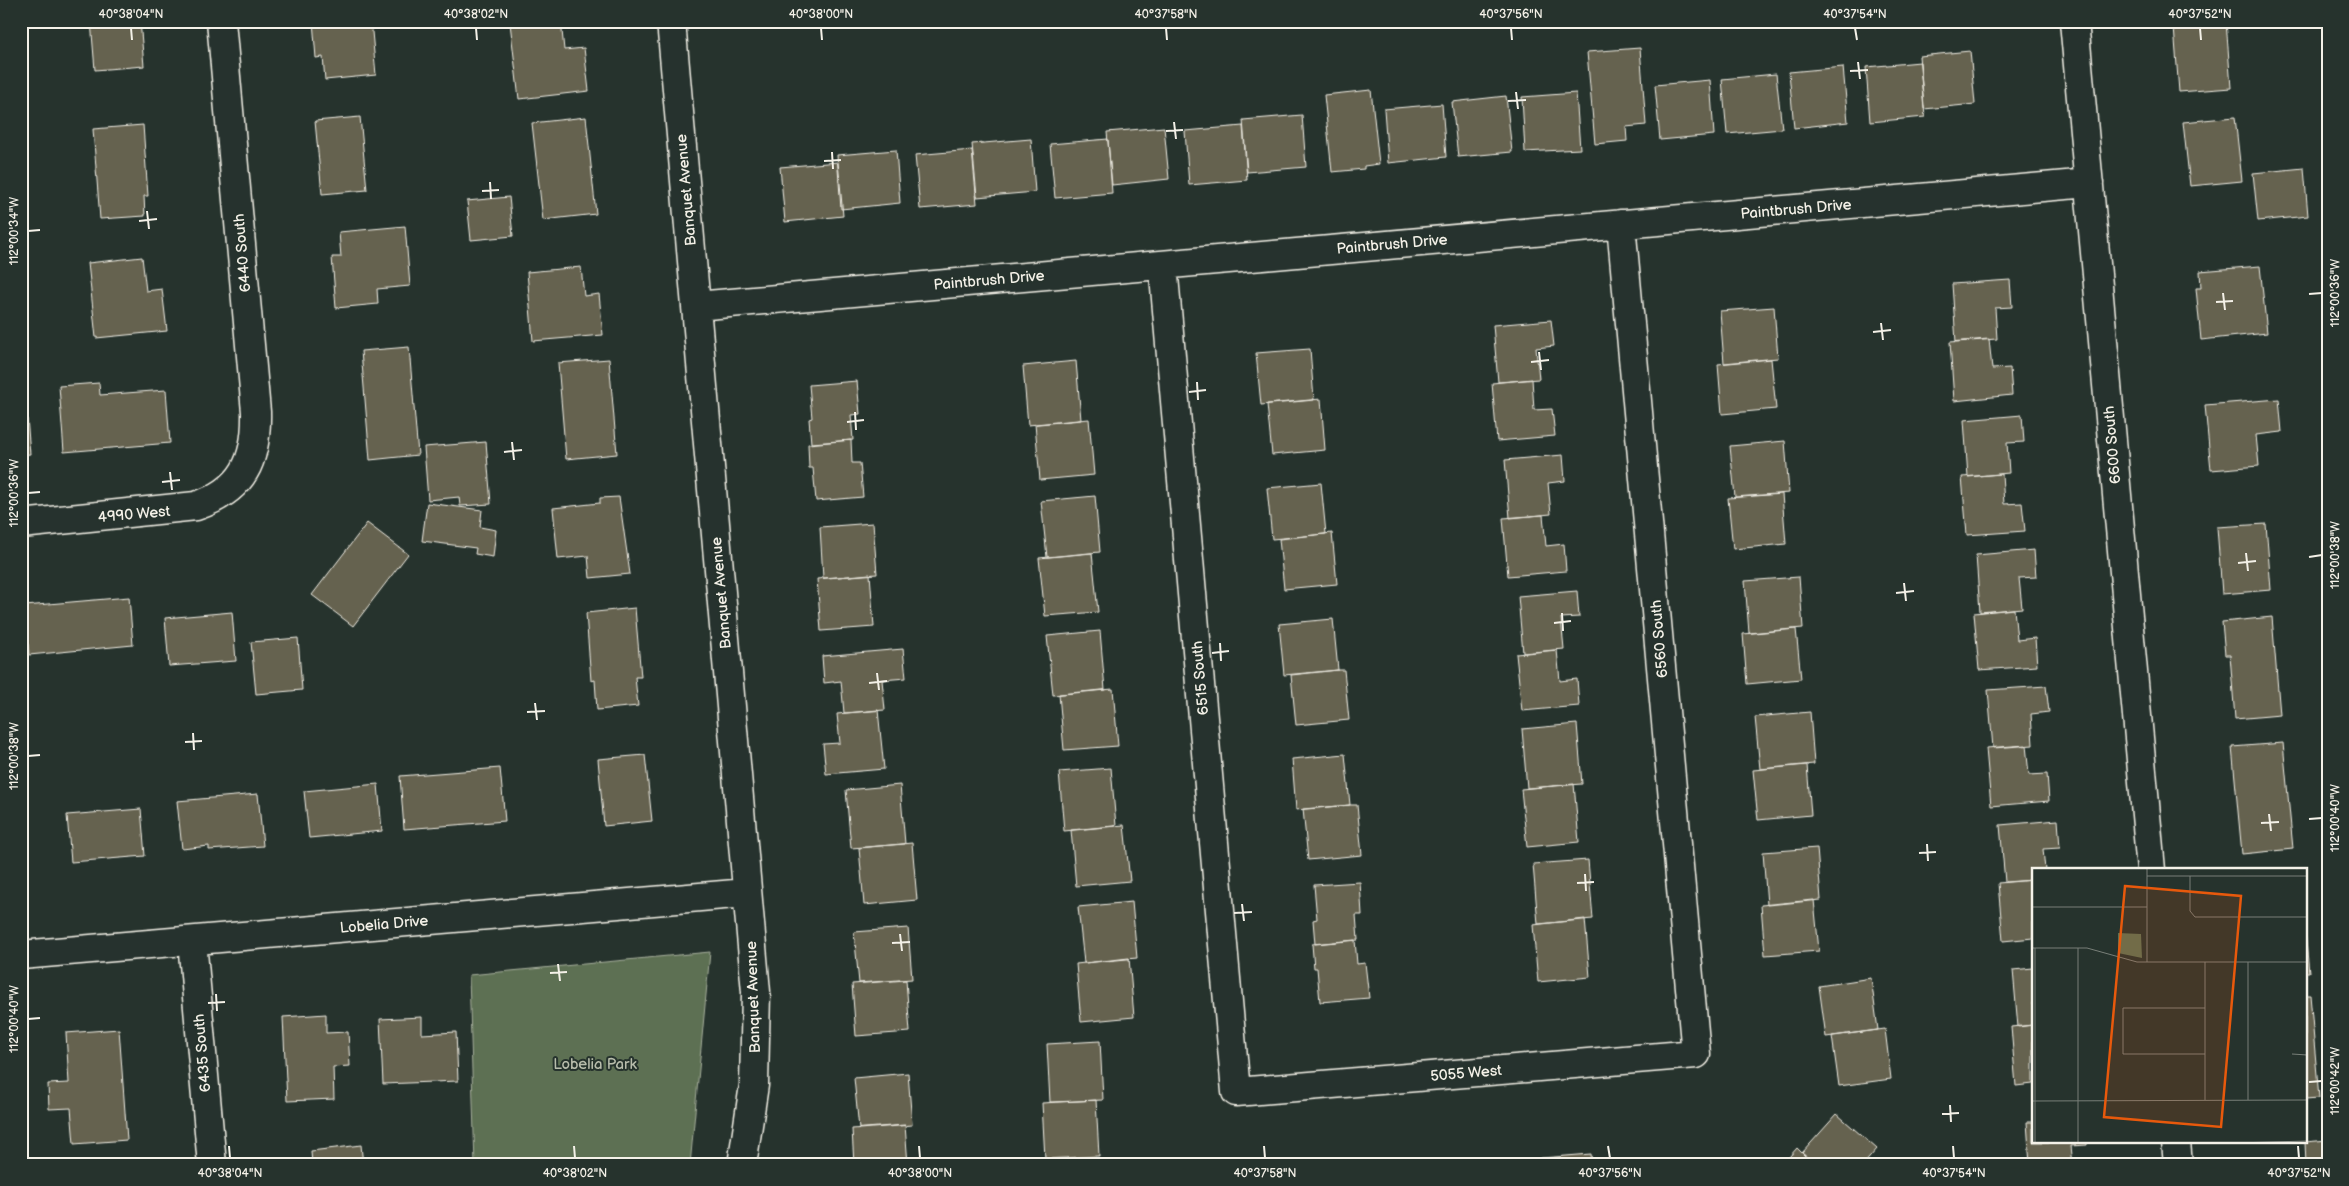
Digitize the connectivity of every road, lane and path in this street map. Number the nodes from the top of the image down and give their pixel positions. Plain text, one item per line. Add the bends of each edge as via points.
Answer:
1 (221, 21) edge
2 (671, 21) edge
3 (2074, 21) edge
4 (2088, 183) junction
5 (1621, 224) junction
6 (1163, 264) junction
7 (696, 306) junction
8 (240, 481) joint
9 (21, 524) edge
10 (2151, 868) edge
11 (747, 892) junction
12 (192, 941) junction
13 (21, 955) edge
14 (1696, 1054) joint
15 (1236, 1092) joint
16 (2176, 1144) edge
17 (212, 1165) edge
18 (742, 1165) edge
19 (2178, 1165) edge

1 - 8 street, 6440 South via 256,412 255,448
2 - 7 street, Banquet Avenue
3 - 4 street, 6600 South
4 - 5 street, Paintbrush Drive
4 - 10 street, 6600 South
5 - 6 street, Paintbrush Drive
5 - 14 street, 6560 South
6 - 7 street, Paintbrush Drive
6 - 15 street, 6515 South
7 - 11 street, Banquet Avenue
8 - 9 street, 4990 West via 211,501 179,510
11 - 12 street, Lobelia Drive
11 - 18 street, Banquet Avenue via 756,992 756,1039 754,1085
12 - 13 street, Lobelia Drive
12 - 17 street, 6435 South
14 - 15 street, 5055 West
16 - 19 street

